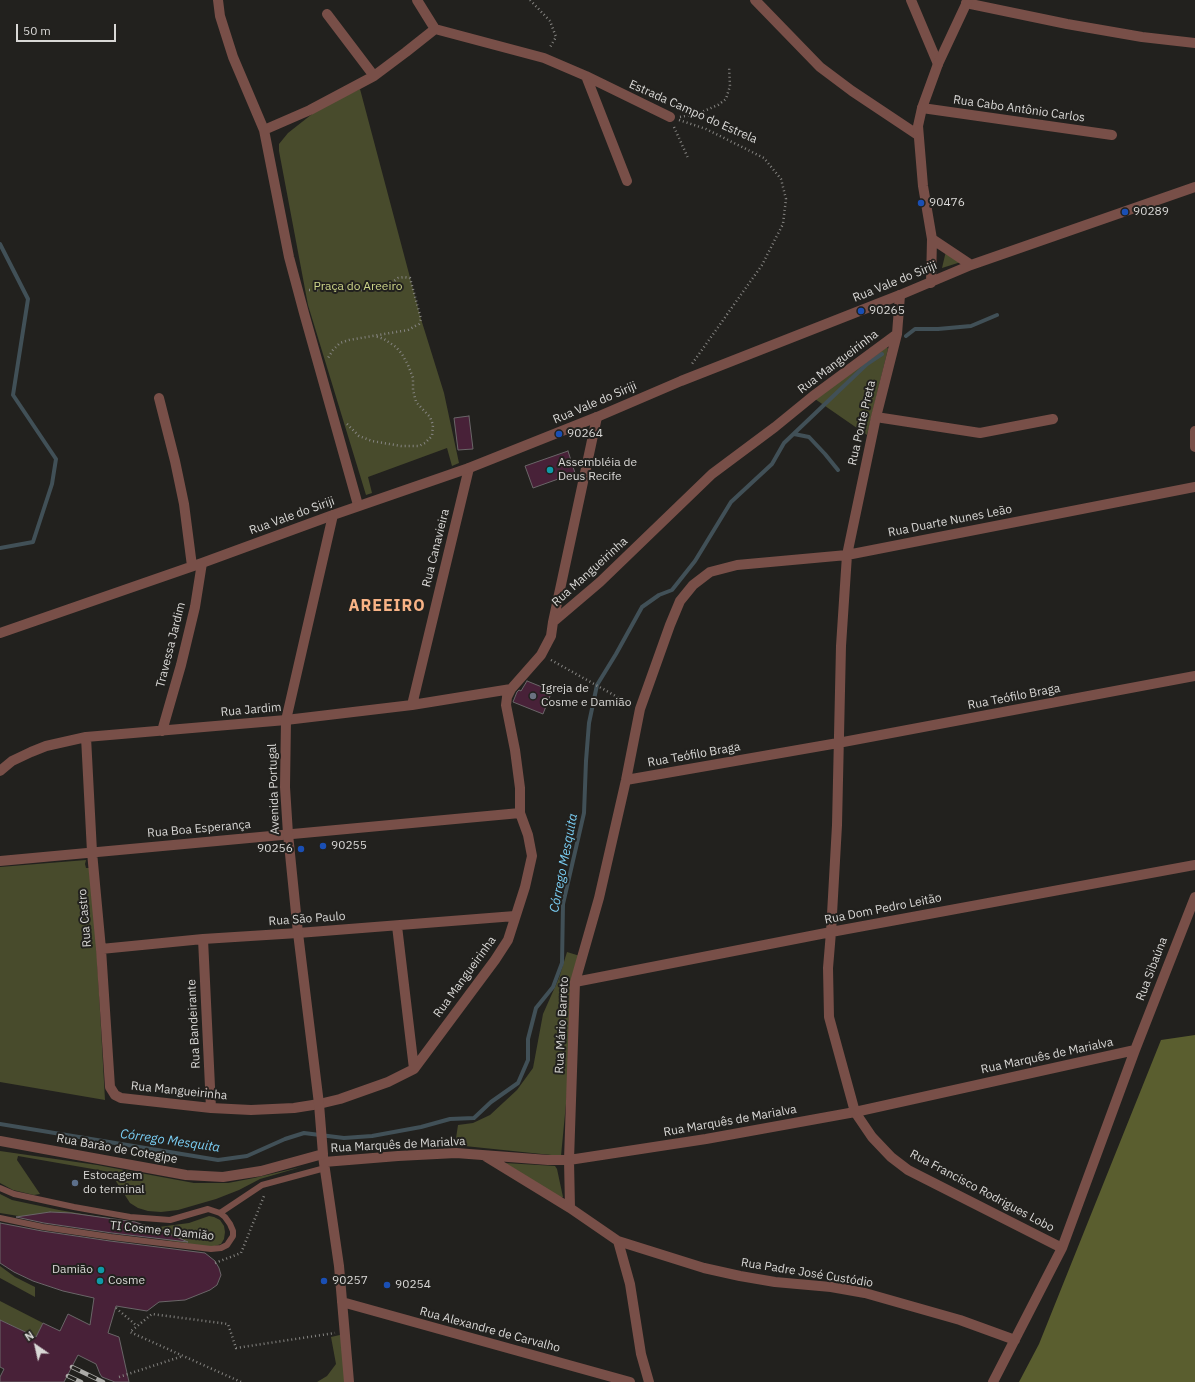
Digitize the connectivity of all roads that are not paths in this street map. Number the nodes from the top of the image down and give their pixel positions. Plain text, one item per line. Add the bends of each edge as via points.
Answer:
1 (218, 0) edge
2 (417, 0) edge
3 (755, 0) edge
4 (911, 0) edge
5 (967, 1) edge
6 (327, 14) dead end
7 (435, 28) junction
8 (1195, 43) edge
9 (938, 64) junction
10 (374, 76) junction
11 (586, 76) junction
12 (922, 108) junction
13 (670, 117) road end
14 (264, 130) junction
15 (918, 135) junction
16 (1112, 135) dead end
17 (627, 181) dead end
18 (1195, 187) edge
19 (932, 239) junction
20 (971, 265) junction
21 (931, 283) junction
22 (900, 295) junction
23 (896, 334) junction
24 (159, 398) dead end
25 (597, 417) junction
26 (876, 417) junction
27 (1053, 419) dead end
28 (1195, 431) edge
29 (1195, 446) edge
30 (469, 468) junction
31 (1195, 487) edge
32 (358, 505) junction
33 (333, 515) junction
34 (847, 555) junction
35 (197, 565) junction
36 (710, 572) joint
37 (553, 622) junction
38 (0, 633) edge
39 (1195, 676) edge
40 (511, 688) junction
41 (412, 704) junction
42 (286, 720) junction
43 (162, 731) junction
44 (86, 737) junction
45 (838, 743) junction
46 (0, 770) edge
47 (626, 780) junction
48 (520, 813) junction
49 (288, 834) junction
50 (92, 852) junction
51 (0, 861) edge
52 (1195, 865) edge
53 (1195, 897) edge
54 (515, 916) junction
55 (397, 926) junction
56 (832, 932) junction
57 (298, 933) junction
58 (203, 939) junction
59 (101, 948) junction
60 (575, 982) junction
61 (1135, 1050) junction
62 (414, 1069) junction
63 (114, 1095) joint
64 (319, 1104) junction
65 (211, 1108) junction
66 (855, 1112) junction
67 (0, 1141) edge
68 (483, 1155) junction
69 (569, 1160) junction
70 (324, 1161) junction
71 (0, 1188) edge
72 (570, 1208) junction
73 (220, 1213) junction
74 (0, 1218) edge
75 (618, 1241) junction
76 (1062, 1248) junction
77 (342, 1302) junction
78 (1015, 1340) junction
79 (349, 1382) edge
80 (630, 1382) edge
81 (649, 1382) edge
82 (993, 1382) edge

1 - 14 street via 220,16 233,57
2 - 7 street
3 - 15 street via 820,67
4 - 9 street
5 - 8 street via 1067,24
5 - 9 street
6 - 10 street
7 - 10 street
7 - 11 street, Estrada Campo do Estrela via 544,58
9 - 12 street
10 - 14 street via 310,110
11 - 13 street, Estrada Campo do Estrela
11 - 17 street
12 - 15 street
12 - 16 street, Rua Cabo Antônio Carlos
14 - 32 street via 300,299
15 - 19 street
18 - 20 street, Rua Vale do Siriji
19 - 20 street
19 - 21 street
20 - 21 street, Rua Vale do Siriji
21 - 22 street, Rua Vale do Siriji
22 - 23 street, Rua Ponte Preta
22 - 25 street, Rua Vale do Siriji via 681,381
23 - 26 street, Rua Ponte Preta
23 - 37 street, Rua Mangueirinha via 712,474 600,582
24 - 35 street, Travessa Jardim
25 - 30 street, Rua Vale do Siriji
25 - 37 street
26 - 27 street via 980,433
26 - 34 street, Rua Ponte Preta
28 - 29 street
30 - 32 street, Rua Vale do Siriji
30 - 41 street, Rua Canavieira
31 - 34 street, Rua Duarte Nunes Leão
32 - 33 street, Rua Vale do Siriji
33 - 35 street, Rua Vale do Siriji
33 - 42 street, Avenida Portugal
34 - 36 street, Rua Duarte Nunes Leão via 737,565
34 - 45 street
35 - 38 street, Rua Vale do Siriji
35 - 43 street, Travessa Jardim via 195,607
36 - 47 street, Rua Mário Barreto via 693,585 680,601 670,625 640,709
37 - 40 street, Rua Mangueirinha via 551,636 541,655
39 - 45 street, Rua Teófilo Braga
40 - 41 street, Rua Jardim
40 - 48 street, Rua Mangueirinha via 506,705 520,788
41 - 42 street, Rua Jardim
42 - 43 street, Rua Jardim
42 - 49 street, Avenida Portugal via 285,787
43 - 44 street, Rua Jardim
44 - 46 street, Rua Jardim via 46,746 12,761
44 - 50 street, Rua Castro
45 - 47 street, Rua Teófilo Braga
45 - 56 street
47 - 60 street, Rua Mário Barreto via 599,898
48 - 49 street, Rua Boa Esperança
48 - 54 street, Rua Mangueirinha via 532,856
49 - 50 street, Rua Boa Esperança
49 - 57 street, Avenida Portugal
50 - 51 street, Rua Boa Esperança
50 - 59 street, Rua Castro
52 - 56 street, Rua Dom Pedro Leitão
53 - 61 street, Rua Sibaúna
54 - 55 street, Rua São Paulo
54 - 62 street, Rua Mangueirinha via 508,940 495,960
55 - 57 street, Rua São Paulo
55 - 62 street
56 - 60 street, Rua Dom Pedro Leitão
56 - 66 street, Rua Francisco Rodrigues Lobo via 828,968 829,1017
57 - 58 street, Rua São Paulo
57 - 64 street, Avenida Portugal
58 - 59 street, Rua São Paulo
58 - 65 street, Rua Bandeirante
59 - 63 street, Rua Castro via 110,1087
60 - 69 street, Rua Mário Barreto
61 - 66 street, Rua Marquês de Marialva
61 - 76 street, Rua Sibaúna
62 - 64 street, Rua Mangueirinha via 388,1082
63 - 65 street, Rua Mangueirinha via 121,1098
64 - 65 street, Rua Mangueirinha via 251,1110
64 - 70 street, Avenida Portugal
66 - 69 street, Rua Marquês de Marialva
66 - 76 street, Rua Francisco Rodrigues Lobo via 872,1137 908,1170
67 - 70 street, Rua Barão de Cotegipe via 186,1175 223,1177
68 - 69 street, Rua Marquês de Marialva
68 - 70 street, Rua Marquês de Marialva via 426,1154
68 - 72 street
69 - 72 street, Rua Mário Barreto
70 - 73 lane via 262,1184
70 - 77 street, Avenida Portugal
71 - 73 lane, TI Cosme e Damião via 14,1194 130,1217 170,1220 208,1209
72 - 75 street
73 - 74 lane, TI Cosme e Damião via 230,1224 233,1236 227,1245 211,1249 42,1227
75 - 78 street, Rua Padre José Custódio via 704,1268 740,1276 865,1293 960,1320
75 - 81 street via 630,1284 641,1354
76 - 78 street, Rua Sibaúna
77 - 79 street, Avenida Portugal
77 - 80 street, Rua Alexandre de Carvalho
78 - 82 street, Rua Sibaúna

